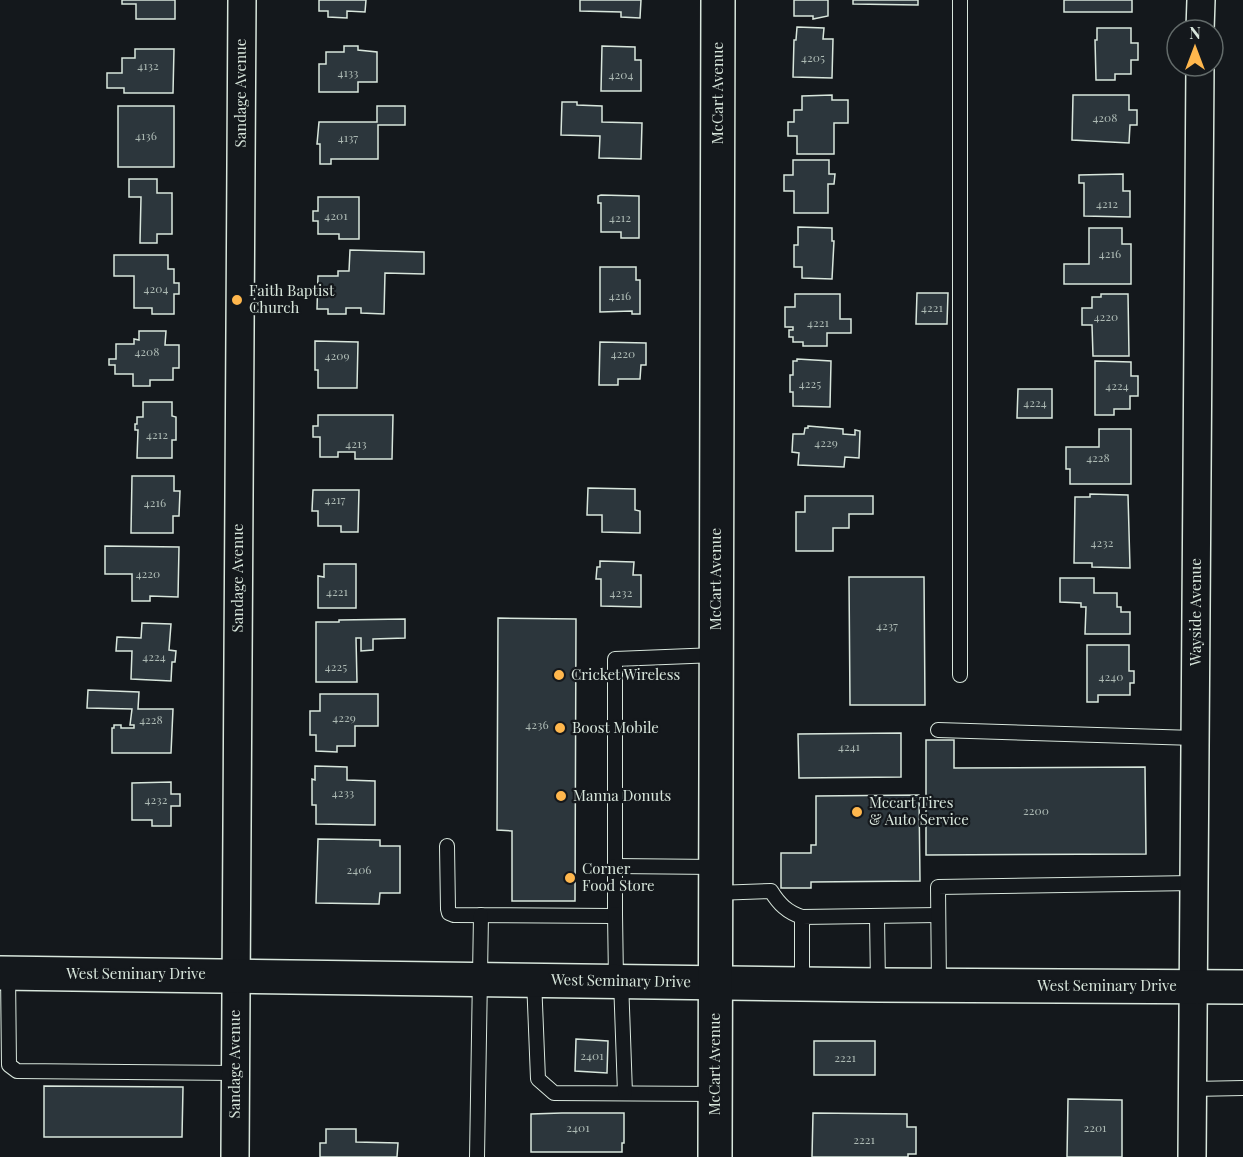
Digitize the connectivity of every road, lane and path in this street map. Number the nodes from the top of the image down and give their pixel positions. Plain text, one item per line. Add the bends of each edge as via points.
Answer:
1 (242, 0) edge
2 (718, 0) edge
3 (960, 0) edge
4 (1201, 0) edge
5 (1200, 18) edge
6 (1200, 78) edge
7 (716, 655) junction
8 (960, 675) dead end
9 (938, 730) dead end
10 (1195, 738) junction
11 (447, 846) dead end
12 (615, 866) junction
13 (715, 880) junction
14 (1194, 883) junction
15 (615, 914) junction
16 (481, 915) junction
17 (938, 915) junction
18 (877, 916) junction
19 (802, 917) junction
20 (4, 973) edge
21 (236, 975) junction
22 (480, 978) junction
23 (534, 979) junction
24 (618, 981) junction
25 (715, 982) junction
26 (802, 984) junction
27 (878, 985) junction
28 (939, 986) junction
29 (1194, 987) junction
30 (1243, 987) edge
31 (235, 1073) junction
32 (1243, 1088) edge
33 (1192, 1089) junction
34 (625, 1093) junction
35 (715, 1094) junction
36 (235, 1157) edge
37 (477, 1157) edge
38 (715, 1157) edge
39 (1192, 1157) edge

1 - 21 street, Sandage Avenue
2 - 7 main road, McCart Avenue
3 - 8 lane
4 - 5 street
6 - 10 street, Wayside Avenue
7 - 12 lane via 615,659
7 - 13 main road, McCart Avenue
9 - 10 lane
10 - 14 street, Wayside Avenue
11 - 16 lane via 449,914
12 - 13 lane
12 - 15 lane
13 - 19 lane via 771,891 778,902
13 - 25 main road, McCart Avenue
14 - 17 lane via 938,887
14 - 29 street, Wayside Avenue
15 - 16 lane
15 - 24 lane
16 - 22 lane
17 - 18 lane
17 - 28 lane
18 - 19 lane
18 - 27 lane
19 - 26 lane
20 - 21 main road, West Seminary Drive
20 - 31 lane via 9,1065 16,1071
21 - 22 main road, West Seminary Drive
21 - 31 street, Sandage Avenue
22 - 23 main road, West Seminary Drive
22 - 37 lane
23 - 24 main road, West Seminary Drive
23 - 34 lane via 538,1078 554,1093
24 - 25 main road, West Seminary Drive
24 - 34 lane
25 - 26 main road, West Seminary Drive
25 - 35 main road, McCart Avenue
26 - 27 main road, West Seminary Drive
27 - 28 main road, West Seminary Drive
28 - 29 main road, West Seminary Drive
29 - 30 main road, West Seminary Drive
29 - 33 street, Wayside Avenue
31 - 36 street, Sandage Avenue
32 - 33 lane
33 - 39 street, Wayside Avenue
34 - 35 lane
35 - 38 main road, McCart Avenue

